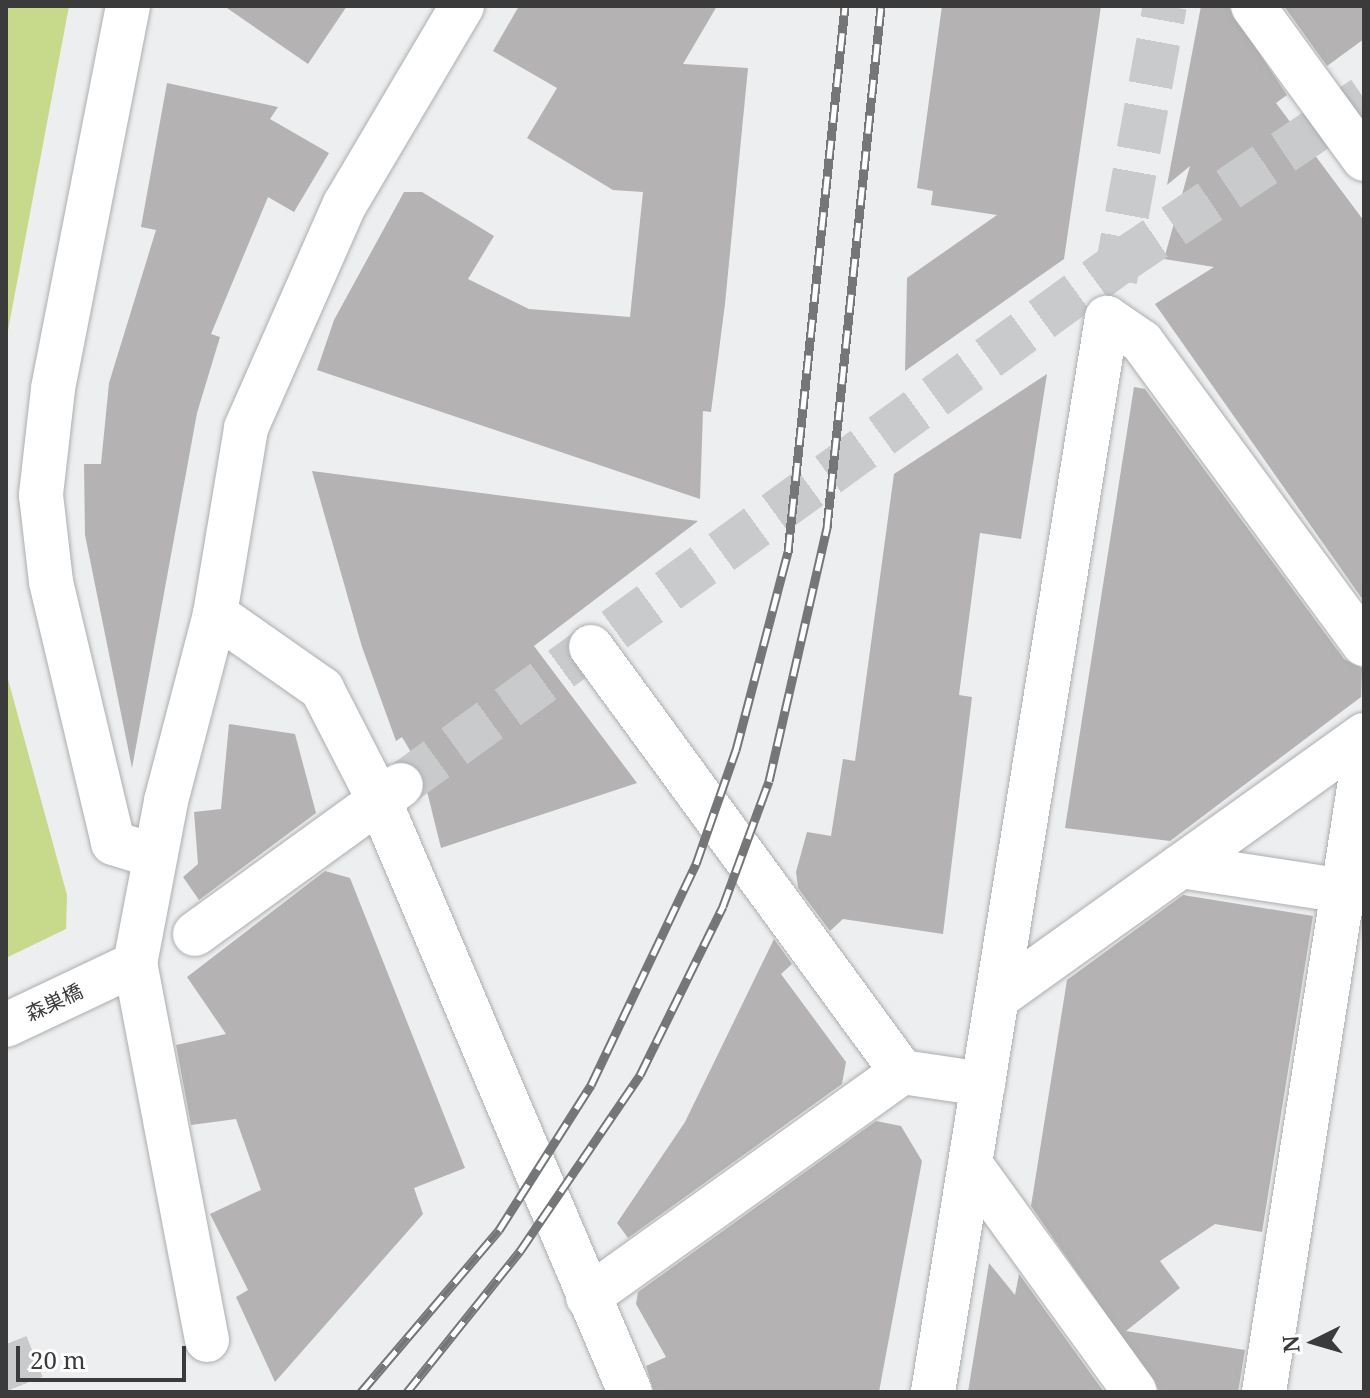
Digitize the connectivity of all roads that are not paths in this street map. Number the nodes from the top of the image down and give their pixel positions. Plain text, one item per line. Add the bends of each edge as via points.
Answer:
1 (128, 6) edge
2 (462, 6) edge
3 (1253, 6) edge
4 (1364, 159) edge
5 (215, 614) junction
6 (1364, 644) edge
7 (591, 647) dead end
8 (1364, 735) edge
9 (1364, 756) edge
10 (390, 794) junction
11 (155, 856) junction
12 (1181, 866) junction
13 (1354, 893) edge
14 (195, 934) dead end
15 (119, 972) junction
16 (998, 997) junction
17 (6, 1025) edge
18 (902, 1072) junction
19 (983, 1084) junction
20 (970, 1164) junction
21 (588, 1297) junction
22 (207, 1340) dead end
23 (630, 1392) edge
24 (933, 1392) edge
25 (1135, 1392) edge
26 (1264, 1392) edge

1 - 11 street via 53,389 41,495 51,582 113,843
2 - 5 street via 345,204 281,340 246,428
3 - 4 street
5 - 10 street via 322,689
5 - 11 street
6 - 16 street via 1142,342 1107,318
7 - 18 street
8 - 12 street
9 - 13 street
10 - 14 street
10 - 21 street
11 - 15 street
12 - 13 street
12 - 16 street
13 - 26 street
15 - 17 street, 森巣橋
15 - 22 street
16 - 19 street
18 - 19 street
18 - 21 street
19 - 20 street
20 - 24 street
20 - 25 street
21 - 23 street

